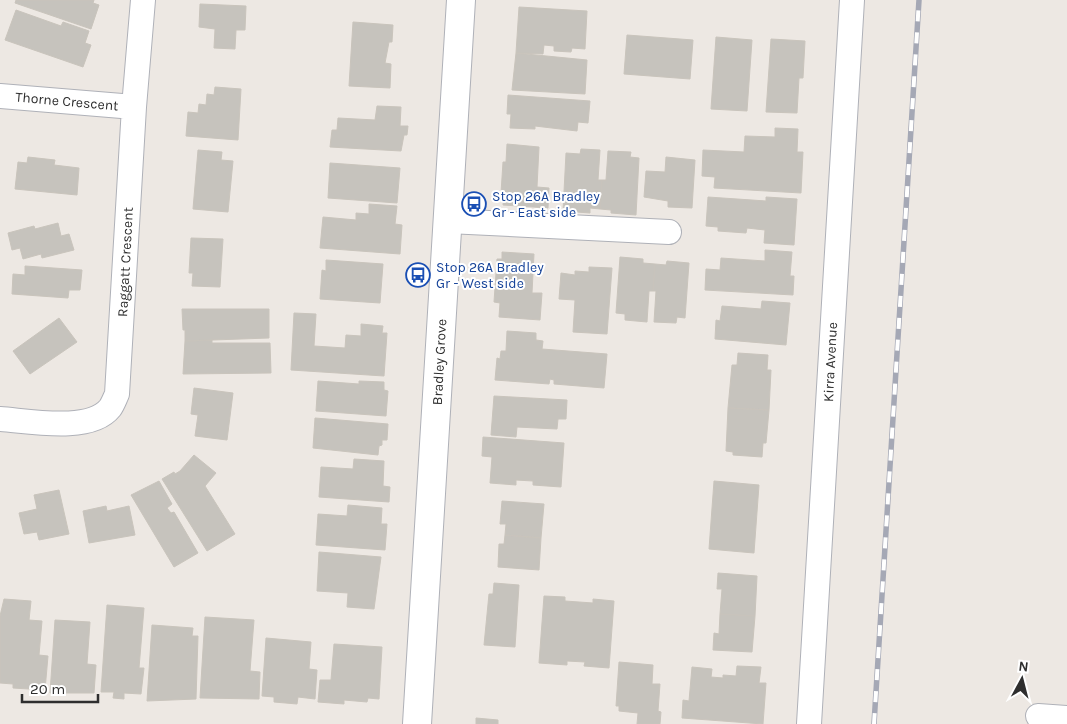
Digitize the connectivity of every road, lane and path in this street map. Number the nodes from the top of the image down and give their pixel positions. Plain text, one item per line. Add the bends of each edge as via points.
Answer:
1 (143, 0) edge
2 (462, 0) edge
3 (852, 0) edge
4 (0, 96) edge
5 (134, 107) junction
6 (448, 221) junction
7 (669, 232) dead end
8 (0, 419) edge
9 (1038, 716) dead end
10 (1067, 718) edge
11 (418, 724) edge
12 (809, 724) edge

1 - 5 street, Raggatt Crescent
2 - 6 street, Bradley Grove
3 - 12 street, Kirra Avenue
4 - 5 street, Thorne Crescent
5 - 8 street, Raggatt Crescent via 117,394 109,409 80,424
6 - 7 street
6 - 11 street, Bradley Grove
9 - 10 street

